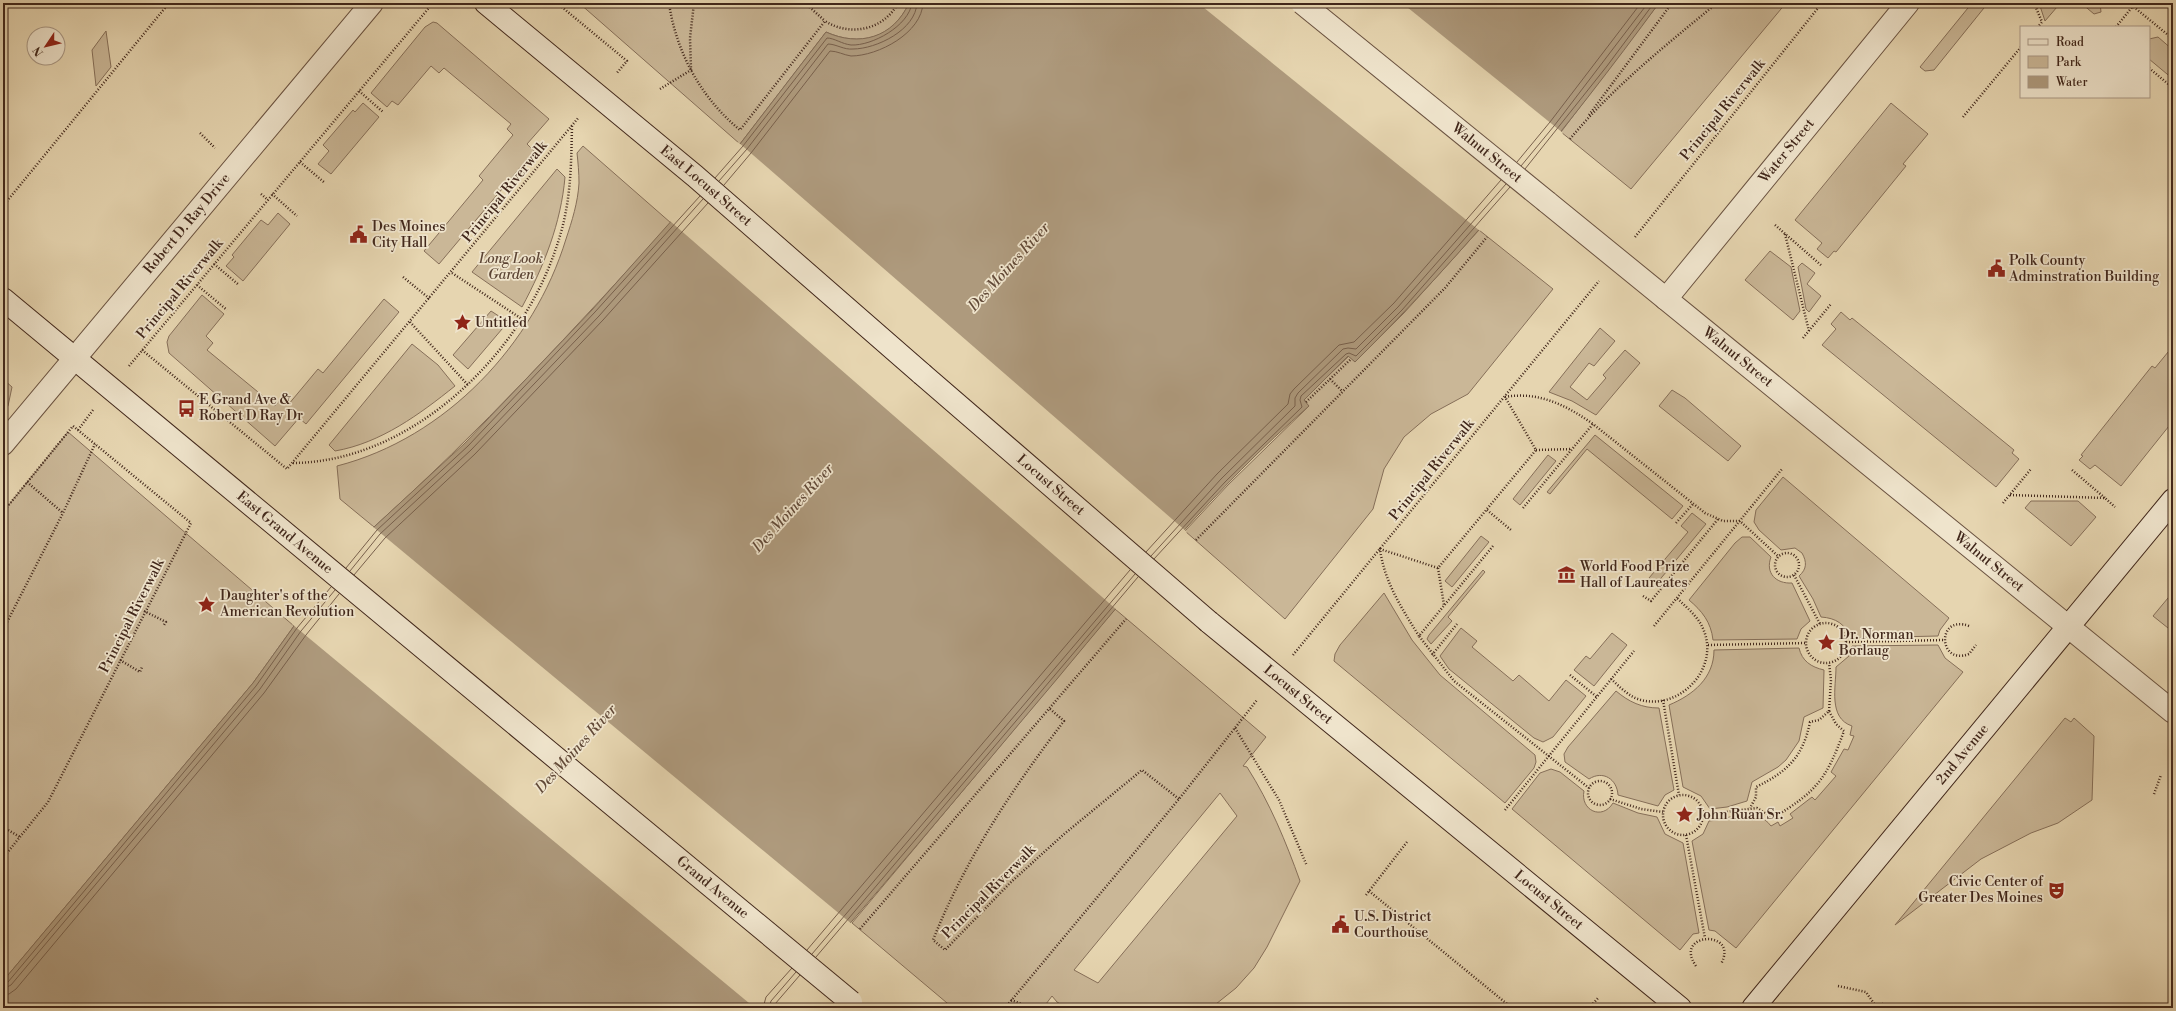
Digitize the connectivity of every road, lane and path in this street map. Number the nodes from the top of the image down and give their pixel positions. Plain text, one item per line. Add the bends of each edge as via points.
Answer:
1 (169, 3) edge
2 (372, 3) edge
3 (486, 3) edge
4 (557, 3) edge
5 (669, 3) edge
6 (694, 3) edge
7 (805, 3) edge
8 (898, 3) edge
9 (1302, 3) edge
10 (1672, 3) edge
11 (1717, 3) edge
12 (1822, 3) edge
13 (1908, 3) edge
14 (2034, 3) edge
15 (2129, 3) edge
16 (431, 4) edge
17 (2132, 6) junction
18 (825, 21) junction
19 (2039, 26) edge
20 (2117, 26) edge
21 (2173, 39) edge
22 (2020, 48) edge
23 (2150, 69) edge
24 (619, 70) dead end
25 (691, 70) junction
26 (2173, 88) edge
27 (660, 89) dead end
28 (359, 91) junction
29 (383, 112) dead end
30 (579, 117) dead end
31 (1963, 117) dead end
32 (1585, 120) junction
33 (572, 126) junction
34 (200, 133) dead end
35 (1570, 139) dead end
36 (217, 150) dead end
37 (300, 162) junction
38 (324, 183) dead end
39 (261, 194) dead end
40 (272, 194) junction
41 (268, 200) junction
42 (3, 206) edge
43 (297, 216) dead end
44 (1775, 225) dead end
45 (1642, 230) dead end
46 (1785, 234) junction
47 (1487, 237) dead end
48 (214, 264) junction
49 (1822, 266) dead end
50 (452, 273) junction
51 (403, 276) dead end
52 (197, 285) junction
53 (239, 285) dead end
54 (1591, 291) dead end
55 (3, 299) edge
56 (430, 299) junction
57 (1666, 299) junction
58 (1832, 304) dead end
59 (227, 310) dead end
60 (522, 319) junction
61 (410, 322) junction
62 (1809, 331) junction
63 (1803, 338) dead end
64 (74, 358) junction
65 (1351, 359) dead end
66 (922, 374) joint
67 (1330, 379) junction
68 (468, 385) junction
69 (1342, 391) junction
70 (1505, 397) junction
71 (1306, 402) dead end
72 (90, 414) dead end
73 (1593, 424) junction
74 (78, 430) junction
75 (3, 444) edge
76 (95, 444) junction
77 (1572, 449) junction
78 (1536, 450) junction
79 (292, 463) junction
80 (1782, 469) dead end
81 (2031, 469) dead end
82 (2072, 470) dead end
83 (27, 482) junction
84 (2010, 495) junction
85 (2105, 498) junction
86 (2173, 500) edge
87 (2003, 503) dead end
88 (1693, 504) junction
89 (2115, 507) dead end
90 (1523, 508) dead end
91 (1487, 510) junction
92 (3, 512) edge
93 (63, 513) junction
94 (1718, 519) junction
95 (1740, 521) junction
96 (1676, 523) dead end
97 (1511, 530) dead end
98 (1196, 540) dead end
99 (1493, 546) dead end
100 (1380, 548) junction
101 (1779, 557) junction
102 (1438, 568) junction
103 (1794, 575) junction
104 (1643, 596) dead end
105 (1677, 598) junction
106 (1444, 606) junction
107 (144, 611) junction
108 (1126, 619) dead end
109 (1457, 624) dead end
110 (1820, 624) junction
111 (164, 625) dead end
112 (1654, 626) dead end
113 (1969, 626) dead end
114 (2069, 628) junction
115 (3, 630) edge
116 (1419, 636) junction
117 (1945, 640) junction
118 (1846, 642) junction
119 (1806, 643) junction
120 (1708, 645) junction
121 (1976, 645) dead end
122 (1634, 651) dead end
123 (1432, 655) junction
124 (120, 660) junction
125 (1288, 661) dead end
126 (1829, 663) junction
127 (142, 667) dead end
128 (1570, 675) dead end
129 (1611, 679) junction
130 (1261, 694) dead end
131 (1597, 697) junction
132 (1663, 700) junction
133 (1050, 709) junction
134 (1829, 711) junction
135 (2173, 712) edge
136 (1235, 728) junction
137 (1548, 756) junction
138 (567, 767) joint
139 (2161, 775) dead end
140 (1589, 788) junction
141 (2154, 794) dead end
142 (1679, 795) junction
143 (1179, 799) junction
144 (1610, 799) junction
145 (1750, 808) junction
146 (1505, 810) dead end
147 (1663, 812) junction
148 (1703, 815) junction
149 (3, 828) edge
150 (1686, 835) junction
151 (20, 837) junction
152 (1407, 842) dead end
153 (3, 858) edge
154 (1307, 866) dead end
155 (1369, 891) junction
156 (1366, 894) dead end
157 (860, 929) dead end
158 (1705, 938) junction
159 (1720, 964) dead end
160 (1696, 966) dead end
161 (1838, 986) dead end
162 (1599, 996) dead end
163 (1011, 1000) junction
164 (1884, 1003) dead end
165 (855, 1005) edge
166 (1005, 1008) edge
167 (1033, 1008) edge
168 (1512, 1008) edge
169 (1589, 1008) edge
170 (1680, 1008) edge
171 (1753, 1008) edge
172 (1877, 1008) edge

1 - 42 path
2 - 64 main road, Robert D. Ray Drive
3 - 66 main road, East Locust Street via 695,176
4 - 24 path via 627,61
5 - 25 path via 677,37
6 - 25 path via 690,38
7 - 18 path
8 - 18 path via 880,23 865,29 833,27
9 - 57 main road, Walnut Street, bridge
10 - 32 path
11 - 32 path via 1671,41
12 - 45 path, Principal Riverwalk
13 - 57 main road, Water Street
14 - 19 path via 2042,22
15 - 17 path
16 - 28 path, Principal Riverwalk
17 - 20 path
17 - 21 path
18 - 25 path via 740,130 713,104
22 - 31 path
23 - 26 path
25 - 27 path
28 - 29 path
28 - 37 path, Principal Riverwalk
30 - 33 path, Principal Riverwalk
32 - 35 path
33 - 50 path, Principal Riverwalk
33 - 60 path via 571,176 565,219 547,273
34 - 36 path
37 - 38 path
37 - 40 path, Principal Riverwalk
39 - 41 path
40 - 41 path, Principal Riverwalk
40 - 43 path
41 - 48 path, Principal Riverwalk
44 - 46 path
46 - 49 path
46 - 62 path
47 - 69 path via 1445,288
48 - 52 path, Principal Riverwalk
48 - 53 path
50 - 56 path, Principal Riverwalk
50 - 60 path
51 - 56 path
52 - 59 path
52 - 79 path, Principal Riverwalk via 142,350 287,469
54 - 70 path, Principal Riverwalk
55 - 64 main road, East Grand Avenue
56 - 61 path, Principal Riverwalk
57 - 114 main road, Walnut Street
58 - 62 path
60 - 68 path via 494,357
61 - 68 path
61 - 79 path, Principal Riverwalk
62 - 63 path
64 - 75 main road, Robert D. Ray Drive
64 - 138 main road, East Grand Avenue
65 - 67 path
66 - 170 main road, Locust Street, bridge via 1208,622
67 - 69 path
67 - 71 path
68 - 79 path via 430,414 362,451 324,462
69 - 98 path
70 - 73 path via 1529,395 1545,398 1578,413
70 - 78 path
70 - 100 path, Principal Riverwalk
72 - 74 path
73 - 77 path
73 - 88 path
74 - 76 path, Principal Riverwalk
74 - 83 path, Principal Riverwalk via 73,426
76 - 93 path
76 - 107 path, Principal Riverwalk via 190,523
77 - 78 path
77 - 90 path
78 - 91 path
80 - 95 path
81 - 84 path
82 - 85 path
83 - 92 path
83 - 93 path
84 - 85 path
84 - 87 path
85 - 89 path
86 - 114 main road, 2nd Avenue
88 - 94 path via 1704,513
88 - 96 path
91 - 97 path
91 - 102 path
93 - 115 path
94 - 95 path via 1723,522
94 - 104 path via 1651,602
95 - 101 path
95 - 105 path
99 - 106 path
100 - 102 path
100 - 116 path via 1394,594
100 - 125 path, Principal Riverwalk
101 - 103 path via 1775,564 1776,572 1786,577
101 - 103 path via 1786,553 1796,558 1799,565
102 - 106 path
103 - 110 path
105 - 112 path
105 - 120 path via 1700,621
106 - 116 path
107 - 111 path via 166,622
107 - 124 path, Principal Riverwalk
108 - 133 path
109 - 123 path
110 - 118 path via 1832,624 1840,628
110 - 119 path via 1809,632
113 - 117 path via 1953,625 1946,633
114 - 135 main road, Walnut Street
114 - 171 main road, 2nd Avenue
116 - 123 path
117 - 118 path
117 - 121 path via 1950,652 1959,656 1970,654
118 - 126 path via 1841,658
119 - 120 path
119 - 126 path via 1806,649 1811,657 1822,663
120 - 132 path via 1706,662 1695,682 1678,695
122 - 129 path
123 - 137 path via 1454,681
124 - 127 path via 140,672
124 - 151 path, Principal Riverwalk via 48,802
126 - 134 path
128 - 131 path
129 - 131 path
129 - 132 path via 1634,697 1649,701
130 - 136 path
131 - 137 path
132 - 142 path
133 - 143 path, Principal Riverwalk via 1064,721 1014,790 962,874 933,940 945,950 1010,883 1064,834 1142,770
133 - 157 path
134 - 145 path via 1819,720 1810,722 1803,746 1788,767 1778,776 1756,787 1756,797
134 - 145 path via 1836,724 1844,731 1823,778 1796,804 1773,818 1762,810
136 - 143 path
136 - 154 path via 1279,800
137 - 140 path
137 - 146 path
138 - 165 main road, Grand Avenue, bridge
139 - 141 path
140 - 144 path via 1589,799 1595,804 1606,804
140 - 144 path via 1594,783 1605,782 1612,792
142 - 147 path via 1668,801
142 - 148 path via 1696,800
143 - 163 path
144 - 147 path via 1641,809
145 - 148 path via 1717,815
147 - 150 path via 1668,829
148 - 150 path via 1696,831
149 - 151 path
150 - 158 path
151 - 153 path, Principal Riverwalk
152 - 155 path
155 - 156 path
155 - 168 path
158 - 159 path via 1716,940 1720,944 1724,954
158 - 160 path via 1696,942 1693,947 1691,957
161 - 172 path via 1866,992
162 - 169 path
163 - 166 path
163 - 167 path
164 - 172 path

